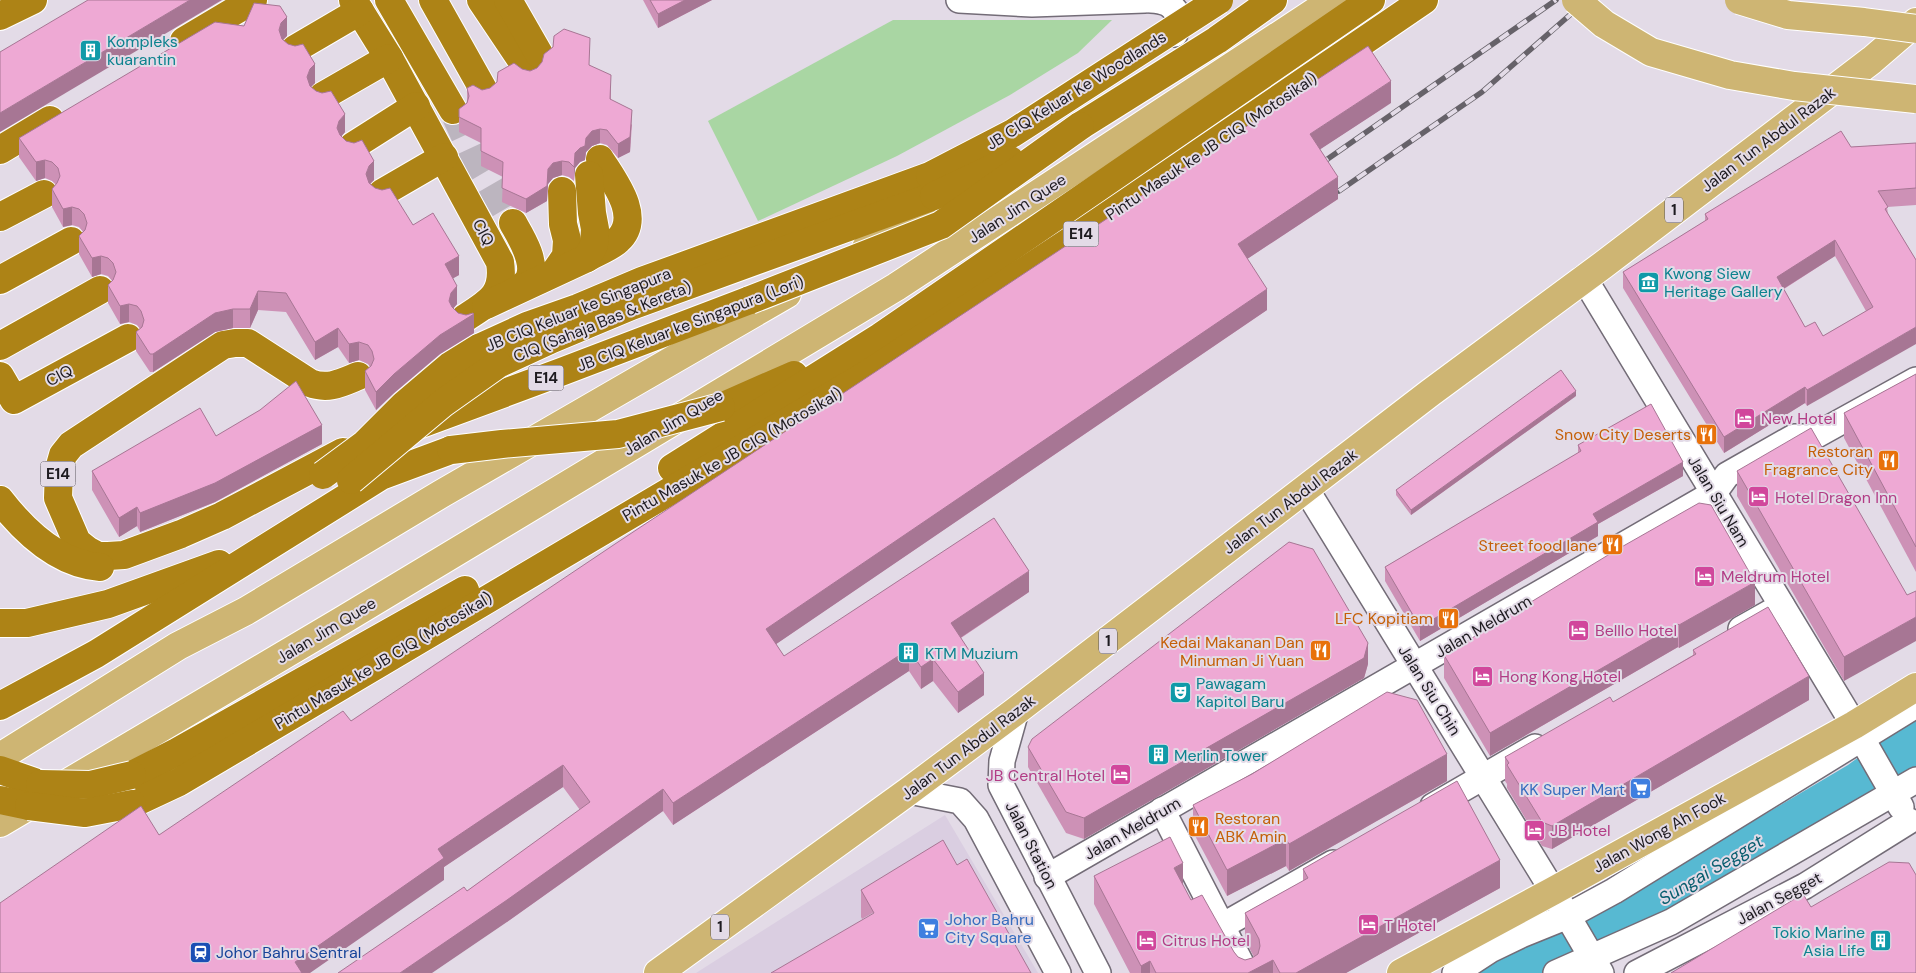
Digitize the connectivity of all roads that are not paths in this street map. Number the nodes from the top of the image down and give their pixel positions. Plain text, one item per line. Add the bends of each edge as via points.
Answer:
1 (32, 0) edge
2 (253, 0) edge
3 (389, 0) edge
4 (433, 0) edge
5 (481, 0) edge
6 (508, 0) edge
7 (959, 0) edge
8 (1145, 0) edge
9 (1151, 0) edge
10 (1217, 0) edge
11 (1274, 0) edge
12 (1333, 0) edge
13 (1371, 0) edge
14 (1424, 0) edge
15 (1576, 0) edge
16 (1739, 0) edge
17 (357, 5) edge
18 (0, 16) edge
19 (1916, 22) edge
20 (1916, 29) edge
21 (1176, 34) junction
22 (295, 49) edge
23 (159, 56) edge
24 (388, 58) junction
25 (483, 89) edge
26 (323, 96) edge
27 (1916, 99) edge
28 (75, 105) edge
29 (416, 106) junction
30 (453, 110) tunnel mouth
31 (1052, 119) junction
32 (1080, 126) junction
33 (354, 146) edge
34 (0, 150) edge
35 (444, 157) junction
36 (1082, 165) junction
37 (594, 167) dead end
38 (930, 176) joint
39 (562, 191) dead end
40 (382, 193) edge
41 (44, 194) dead end
42 (0, 217) edge
43 (513, 223) tunnel mouth
44 (72, 241) dead end
45 (555, 272) junction
46 (1584, 278) junction
47 (0, 280) edge
48 (100, 290) dead end
49 (517, 290) junction
50 (880, 336) junction
51 (128, 338) dead end
52 (0, 346) edge
53 (0, 376) edge
54 (358, 376) dead end
55 (1916, 380) edge
56 (1306, 489) junction
57 (1714, 493) junction
58 (0, 500) edge
59 (1782, 606) junction
60 (0, 623) edge
61 (1722, 640) edge
62 (1414, 665) junction
63 (1916, 687) edge
64 (1916, 705) edge
65 (0, 706) edge
66 (1016, 710) junction
67 (1552, 738) edge
68 (1862, 739) junction
69 (0, 757) edge
70 (0, 770) edge
71 (1483, 777) junction
72 (1916, 780) edge
73 (1891, 789) junction
74 (909, 791) junction
75 (0, 800) edge
76 (1162, 810) junction
77 (1416, 815) edge
78 (0, 823) edge
79 (1912, 824) edge
80 (1348, 854) edge
81 (1047, 877) junction
82 (1553, 891) junction
83 (1569, 917) junction
84 (1222, 926) junction
85 (1595, 962) edge
86 (658, 973) edge
87 (1058, 973) edge
88 (1098, 973) edge
89 (1246, 973) edge
90 (1401, 973) edge
91 (1455, 973) edge
92 (1556, 973) edge
93 (1637, 973) edge

1 - 18 highway
2 - 23 highway
3 - 30 highway
4 - 25 highway
5 - 6 highway via 534,62
7 - 8 street via 1032,4
9 - 21 street via 1167,2 1176,10 1179,16
10 - 21 main road
10 - 38 highway, JB CIQ Keluar Ke Woodlands, bridge via 1013,133
11 - 32 highway, E14
12 - 36 main road, Jalan Jim Quee
13 - 50 highway, E14
14 - 75 highway, Pintu Masuk ke JB CIQ (Motosikal) / E14, bridge via 1075,238 866,375 179,782 132,804 85,812
15 - 27 main road, bridge via 1604,24 1651,52 1721,73 1794,86
16 - 20 main road, bridge via 1788,15
17 - 22 highway, CIQ
17 - 24 highway, CIQ
19 - 46 main road, Jalan Tun Abdul Razak / 1 via 1872,60
21 - 31 main road
24 - 26 highway
24 - 29 highway, CIQ
28 - 34 highway
29 - 33 highway
29 - 35 highway, CIQ
31 - 36 main road via 1048,134 1054,152
31 - 69 main road via 871,245 246,611 178,646
32 - 54 highway, JB CIQ Keluar ke Singapura (Lori) / E14, bridge via 940,225 342,453 222,516 124,555 98,556 78,542 58,498 59,468 71,445 224,345 248,343 318,386 330,387
32 - 60 highway, CIQ (Sahaja Bas & Kereta) / E14, bridge via 934,196 631,306 498,364 443,404 351,480 220,564 108,604 27,623
35 - 40 highway
35 - 49 highway, CIQ via 500,262 500,288 474,312
36 - 78 main road, Jalan Jim Quee via 887,292
37 - 45 highway, CIQ via 594,245 586,258
38 - 58 highway, JB CIQ Keluar ke Singapura, bridge via 642,281 479,348 450,366 365,444 323,475 233,527 151,560 111,568 69,559 20,525
39 - 45 highway via 566,256
41 - 42 highway
43 - 49 highway, CIQ via 527,246 530,262 529,278
44 - 47 highway
45 - 49 highway, CIQ
46 - 56 main road, Jalan Tun Abdul Razak / 1
46 - 57 street, Jalan Siu Nam
48 - 52 highway
50 - 65 highway, E14, bridge via 721,407 618,434 451,450 381,476 96,654
50 - 70 highway, E14, bridge via 614,504 132,775 90,785 40,784
51 - 53 highway, CIQ via 14,400
55 - 57 street, Jalan Meldrum via 1813,437 1794,437 1727,475
56 - 62 street, Jalan Siu Chin
56 - 66 main road, Jalan Tun Abdul Razak / 1
57 - 59 street, Jalan Siu Nam
57 - 62 street, Jalan Meldrum
59 - 61 street
59 - 68 street, Jalan Siu Nam
62 - 71 street, Jalan Siu Chin
62 - 76 street, Jalan Meldrum
63 - 68 main road, Jalan Wong Ah Fook
64 - 68 street
66 - 74 main road, Jalan Tun Abdul Razak / 1
66 - 81 street, Jalan Station via 1002,761 1001,785
67 - 71 street
68 - 73 street, Jalan Siu Nam
68 - 82 main road, Jalan Wong Ah Fook
68 - 83 street
71 - 77 street
71 - 82 street, Jalan Siu Chin
72 - 73 street
73 - 79 street, Jalan Siu Nam
73 - 85 street via 1672,922
74 - 86 main road, Jalan Tun Abdul Razak / 1
74 - 87 street via 960,801 976,819
76 - 81 street, Jalan Meldrum
76 - 84 street
79 - 93 street, Jalan Segget via 1805,886
80 - 84 street
81 - 88 street, Jalan Station
82 - 83 street, Jalan Siu Chin
82 - 90 main road, Jalan Wong Ah Fook
83 - 85 street, Jalan Siu Chin
83 - 91 street via 1520,934
84 - 89 street
85 - 92 street

